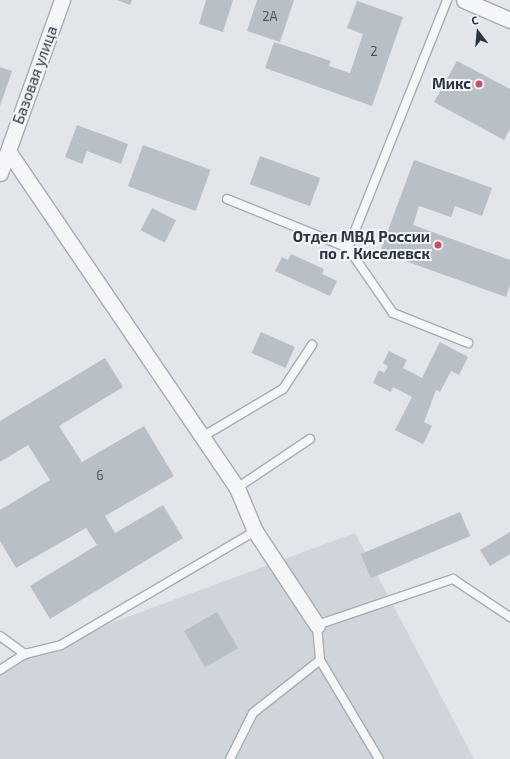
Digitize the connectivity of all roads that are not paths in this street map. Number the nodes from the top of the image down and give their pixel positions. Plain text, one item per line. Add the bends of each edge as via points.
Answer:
1 (62, 0) edge
2 (447, 0) edge
3 (464, 0) edge
4 (510, 20) edge
5 (8, 151) junction
6 (0, 173) edge
7 (227, 199) dead end
8 (348, 248) junction
9 (468, 343) dead end
10 (312, 345) dead end
11 (202, 437) junction
12 (310, 439) dead end
13 (237, 488) junction
14 (255, 530) junction
15 (510, 618) edge
16 (318, 625) junction
17 (0, 636) edge
18 (25, 654) junction
19 (320, 660) junction
20 (0, 670) edge
21 (230, 759) edge
22 (379, 759) edge

1 - 5 street, Базовая улица
2 - 8 lane
3 - 4 street
5 - 6 street, Базовая улица
5 - 11 street
7 - 8 lane
8 - 9 lane via 393,313
10 - 11 lane via 283,389
11 - 13 street
12 - 13 lane
13 - 14 street
14 - 16 street
14 - 18 lane via 61,645
15 - 16 lane via 453,579
16 - 19 lane
17 - 18 lane
18 - 20 lane
19 - 21 lane via 253,713
19 - 22 lane

